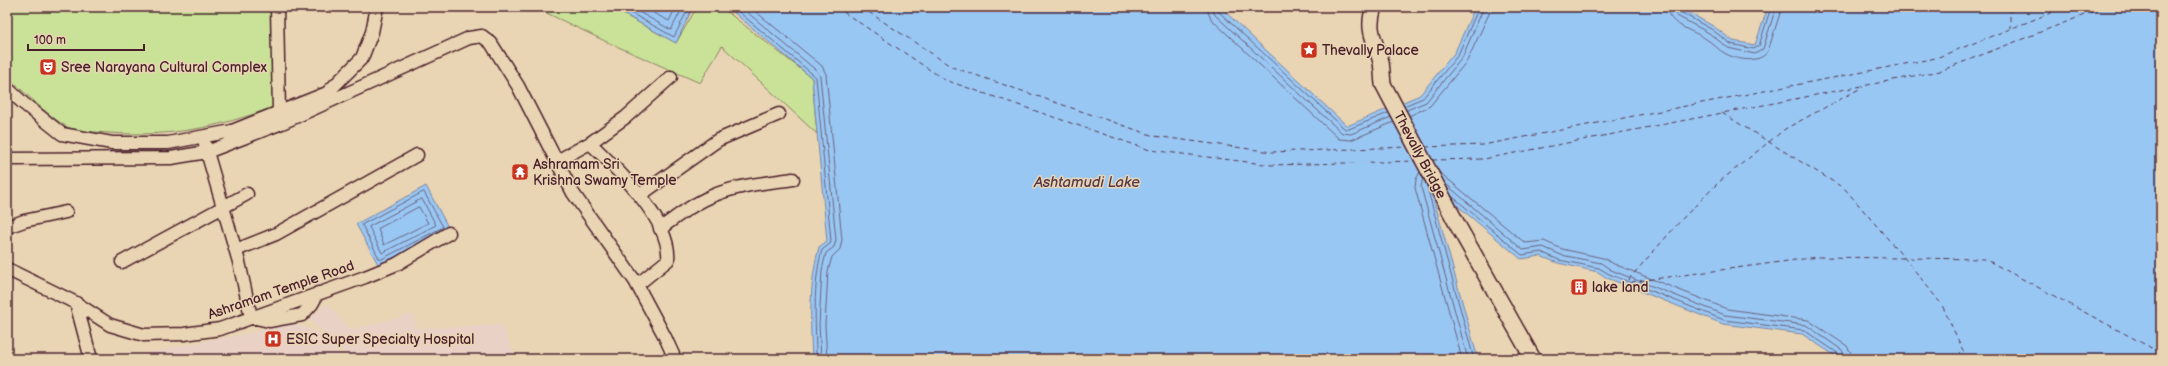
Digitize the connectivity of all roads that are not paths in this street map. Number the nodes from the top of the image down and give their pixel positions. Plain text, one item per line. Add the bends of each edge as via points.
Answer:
1 (277, 7) edge
2 (377, 7) edge
3 (1374, 7) edge
4 (671, 77) dead end
5 (7, 88) edge
6 (279, 113) junction
7 (778, 114) dead end
8 (204, 136) junction
9 (590, 143) junction
10 (207, 152) junction
11 (417, 155) dead end
12 (7, 159) edge
13 (557, 161) junction
14 (793, 179) dead end
15 (247, 194) dead end
16 (640, 194) junction
17 (223, 206) junction
18 (66, 212) dead end
19 (7, 227) edge
20 (660, 229) junction
21 (449, 233) dead end
22 (236, 250) junction
23 (122, 262) dead end
24 (7, 269) edge
25 (637, 285) junction
26 (318, 293) junction
27 (76, 303) junction
28 (286, 304) junction
29 (294, 316) junction
30 (251, 317) junction
31 (91, 359) edge
32 (675, 359) edge
33 (1533, 359) edge

1 - 6 street
2 - 6 street via 372,32 362,58 327,93
3 - 33 main road, Thevally Bridge via 1370,17 1371,35 1381,62 1383,84 1458,226
4 - 9 street via 626,118
5 - 8 street via 62,134 112,143 168,143
6 - 8 street via 232,131
7 - 16 street via 718,140
8 - 10 street
9 - 13 street
9 - 16 street
10 - 12 street via 171,158
10 - 13 street via 289,120 469,38 482,36 491,43 518,86
10 - 17 street
11 - 22 street via 276,234
13 - 25 street via 573,193
14 - 20 street via 759,184 712,196 694,205
15 - 17 street
16 - 20 street
17 - 22 street
17 - 23 street
18 - 19 street
20 - 25 street via 668,260
21 - 26 street, Ashramam Temple Road via 397,264
22 - 30 street
24 - 27 street, Ashramam Temple Road
25 - 32 street
26 - 28 street, Ashramam Temple Road
26 - 29 street via 302,315
27 - 30 street, Ashramam Temple Road via 110,324 144,335 212,330
27 - 31 street
28 - 29 street
28 - 30 street, Ashramam Temple Road
29 - 30 street via 269,321

